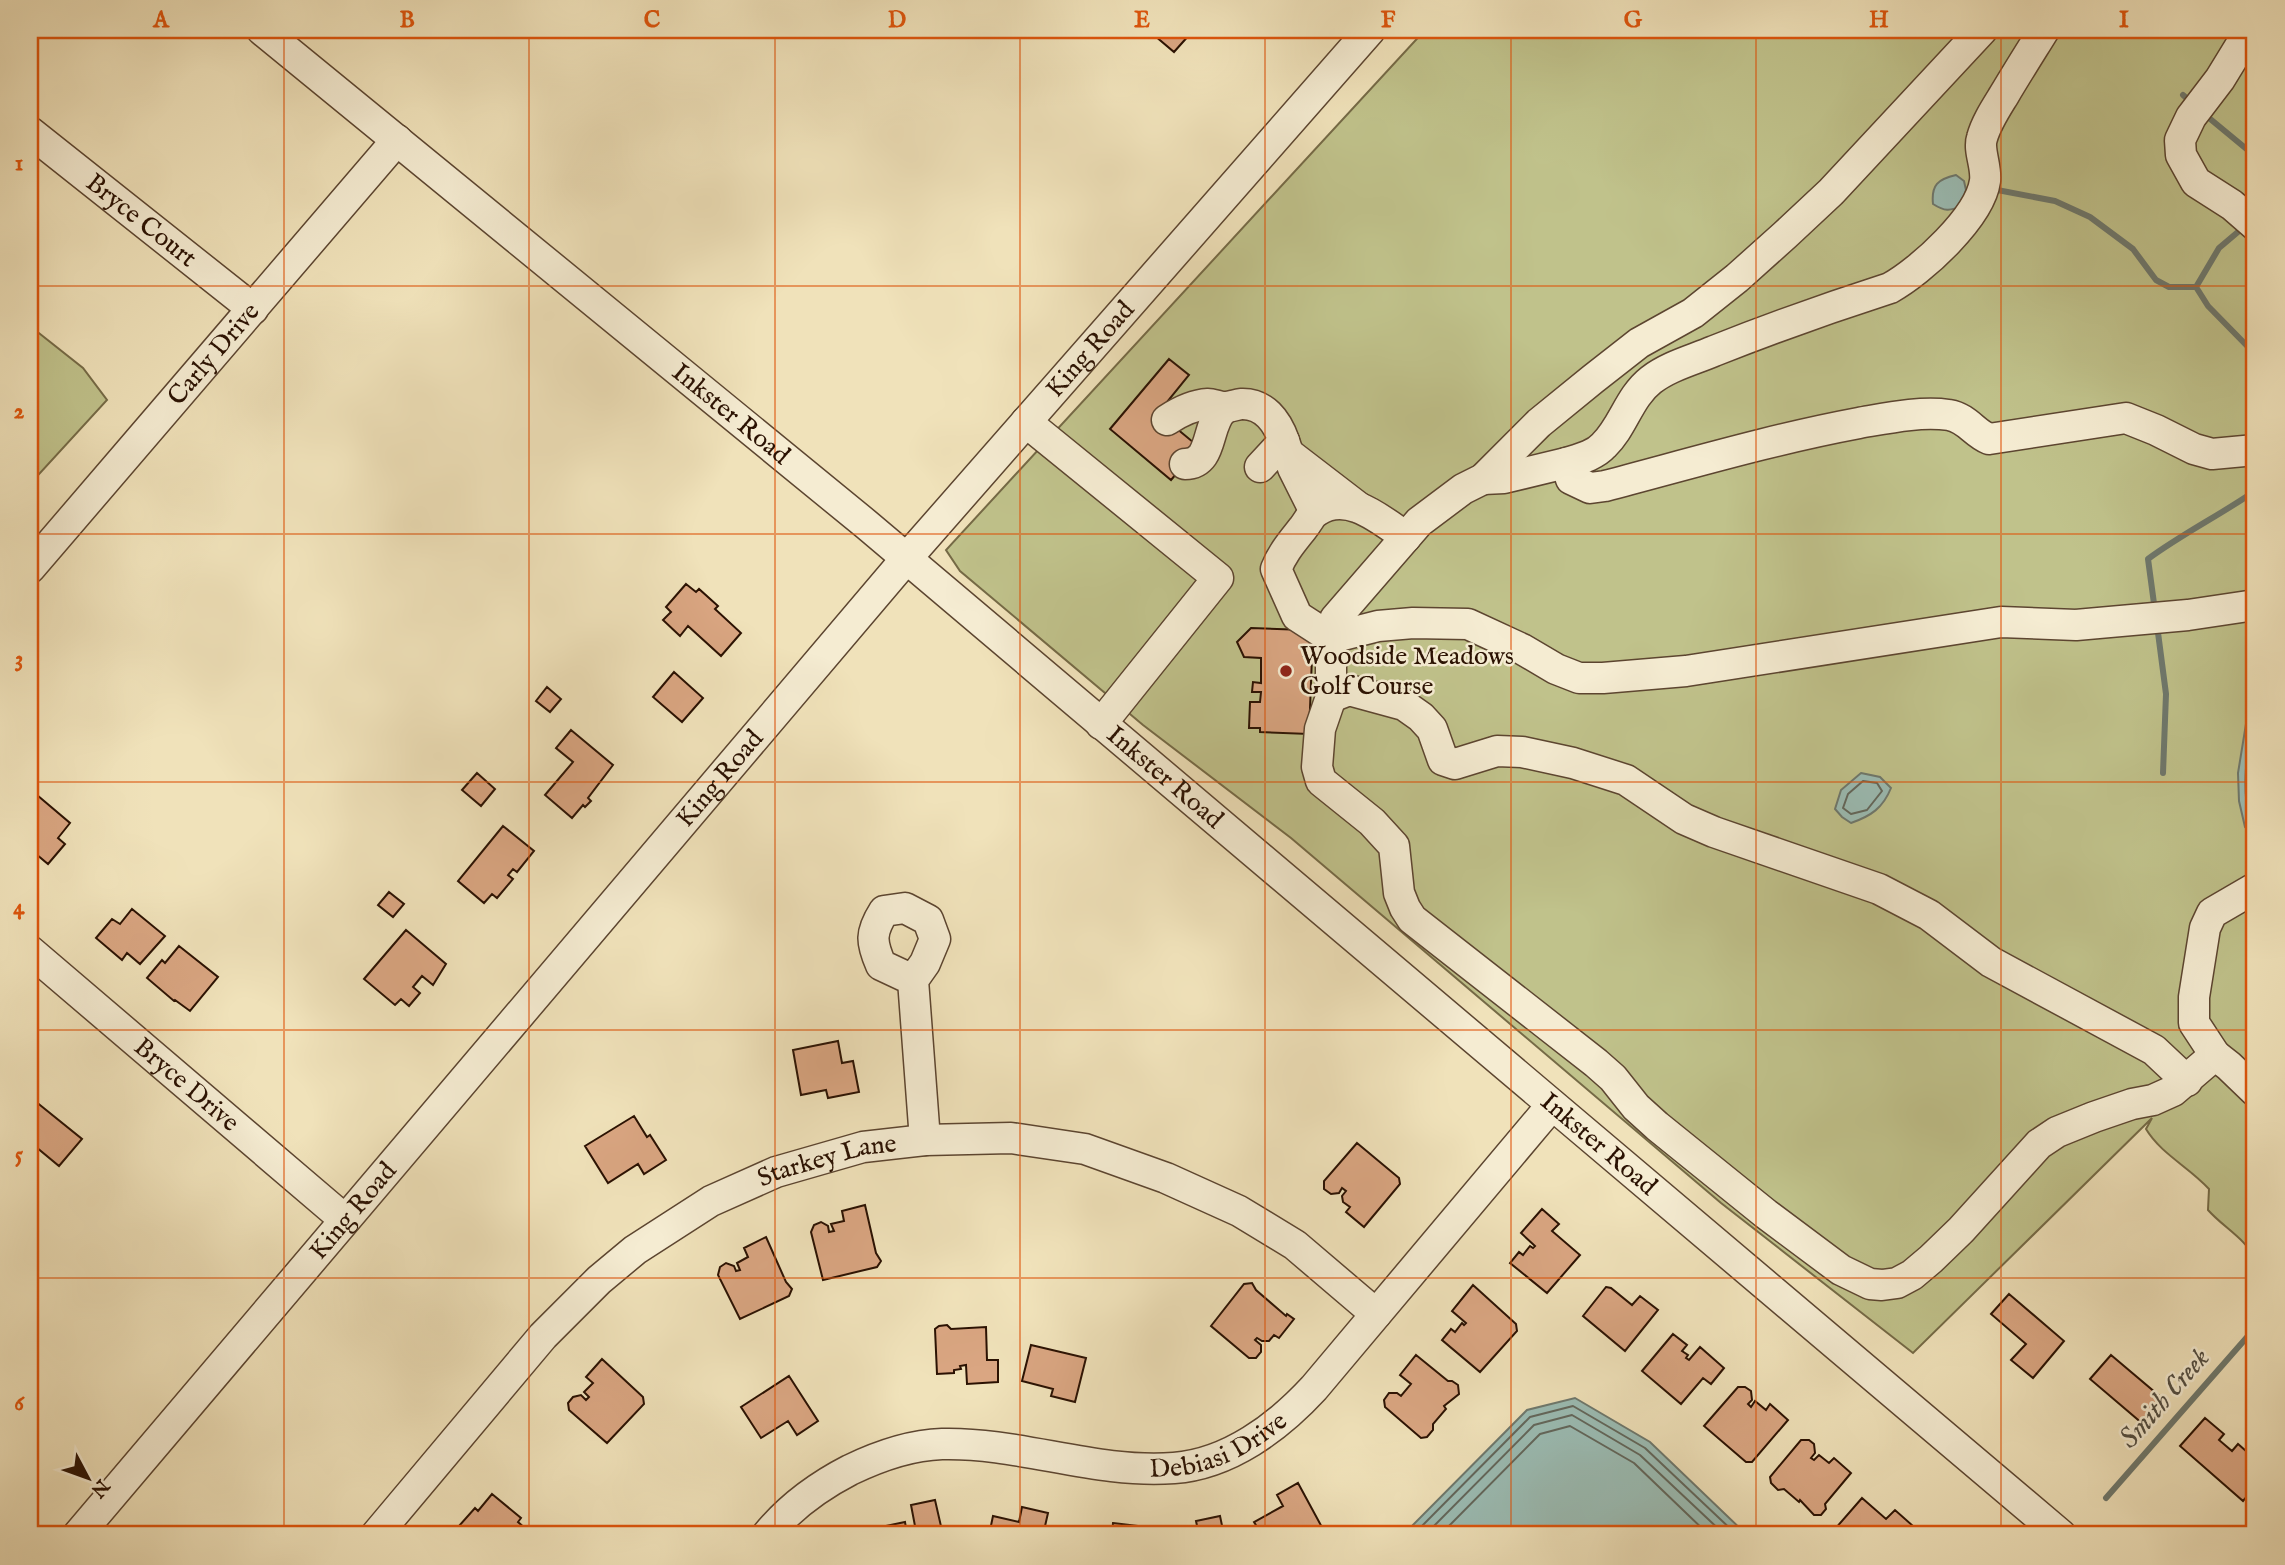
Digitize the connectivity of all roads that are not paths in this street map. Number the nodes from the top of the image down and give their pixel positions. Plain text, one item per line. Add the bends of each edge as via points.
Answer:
1 (262, 30) edge
2 (1370, 30) edge
3 (1982, 30) edge
4 (2044, 30) edge
5 (2250, 30) edge
6 (30, 132) edge
7 (397, 140) junction
8 (2255, 225) edge
9 (253, 309) junction
10 (1225, 408) junction
11 (1167, 420) dead end
12 (1026, 422) junction
13 (1286, 446) junction
14 (2255, 450) edge
15 (1566, 463) junction
16 (1185, 464) dead end
17 (1260, 467) dead end
18 (1483, 479) junction
19 (1358, 507) junction
20 (1315, 512) junction
21 (1406, 537) junction
22 (906, 559) junction
23 (30, 568) edge
24 (2255, 605) edge
25 (1331, 638) junction
26 (1331, 697) junction
27 (1101, 724) junction
28 (2255, 888) edge
29 (30, 951) edge
30 (913, 980) dead end
31 (2215, 1055) junction
32 (2187, 1080) junction
33 (2255, 1091) edge
34 (1552, 1105) junction
35 (925, 1140) junction
36 (344, 1219) junction
37 (1376, 1314) junction
38 (88, 1531) edge
39 (376, 1535) edge
40 (767, 1535) edge
41 (2061, 1535) edge

1 - 7 street, Inkster Road
2 - 12 street, King Road
3 - 18 street via 1830,192 1747,269 1693,313 1639,343 1593,379
4 - 15 street via 1980,141 1986,167 1978,199 1925,264 1890,288 1676,366 1640,391 1604,446
5 - 8 street via 2180,140 2181,155 2196,181
6 - 9 street, Bryce Court
7 - 9 street, Carly Drive
7 - 22 street, Inkster Road
9 - 23 street, Carly Drive
10 - 11 street via 1208,404 1183,409
10 - 13 street via 1240,404 1262,410 1278,424
10 - 16 street via 1216,418 1202,458
12 - 22 street, King Road
12 - 27 street via 1219,578
13 - 17 street
13 - 19 street
13 - 20 street
14 - 15 street via 2212,454 2126,418 1989,439 1963,419 1929,414 1842,426 1590,488 1571,480
15 - 18 street
18 - 21 street via 1444,502
19 - 20 street via 1345,503
19 - 21 street
20 - 25 street via 1282,553 1276,569 1297,616
21 - 25 street via 1335,619
22 - 27 street, Inkster Road
22 - 36 street, King Road
24 - 25 street via 2076,625 2001,622 1686,671 1603,678 1579,678 1556,669 1468,624 1378,626
25 - 26 street
26 - 32 street via 1349,690 1404,705 1432,729 1443,760 1455,764 1497,751 1573,763 1626,780 1684,819 1714,832 1879,889 1929,915 1991,962 2154,1050
26 - 32 street via 1320,729 1317,766 1321,781 1394,846 1399,893 1412,919 1596,1063 1657,1126 1756,1206 1841,1270 1870,1284 1897,1283 1912,1275 1961,1230 2039,1144 2057,1132 2154,1100
27 - 34 street, Inkster Road
28 - 31 street via 2212,913 2205,928 2194,1023
29 - 36 street, Bryce Drive
30 - 35 street
31 - 32 street
31 - 33 street
34 - 37 street, Debiasi Drive
34 - 41 street, Inkster Road
35 - 37 street, Starkey Lane via 1011,1138 1085,1149 1166,1178 1239,1211 1296,1245
35 - 39 street, Starkey Lane via 863,1147 776,1172 711,1201 635,1250 543,1336
36 - 38 street, King Road
37 - 40 street, Debiasi Drive via 1278,1424 1245,1445 1201,1463 1176,1468 1116,1468 1000,1448 941,1444 909,1449 876,1458 828,1481

